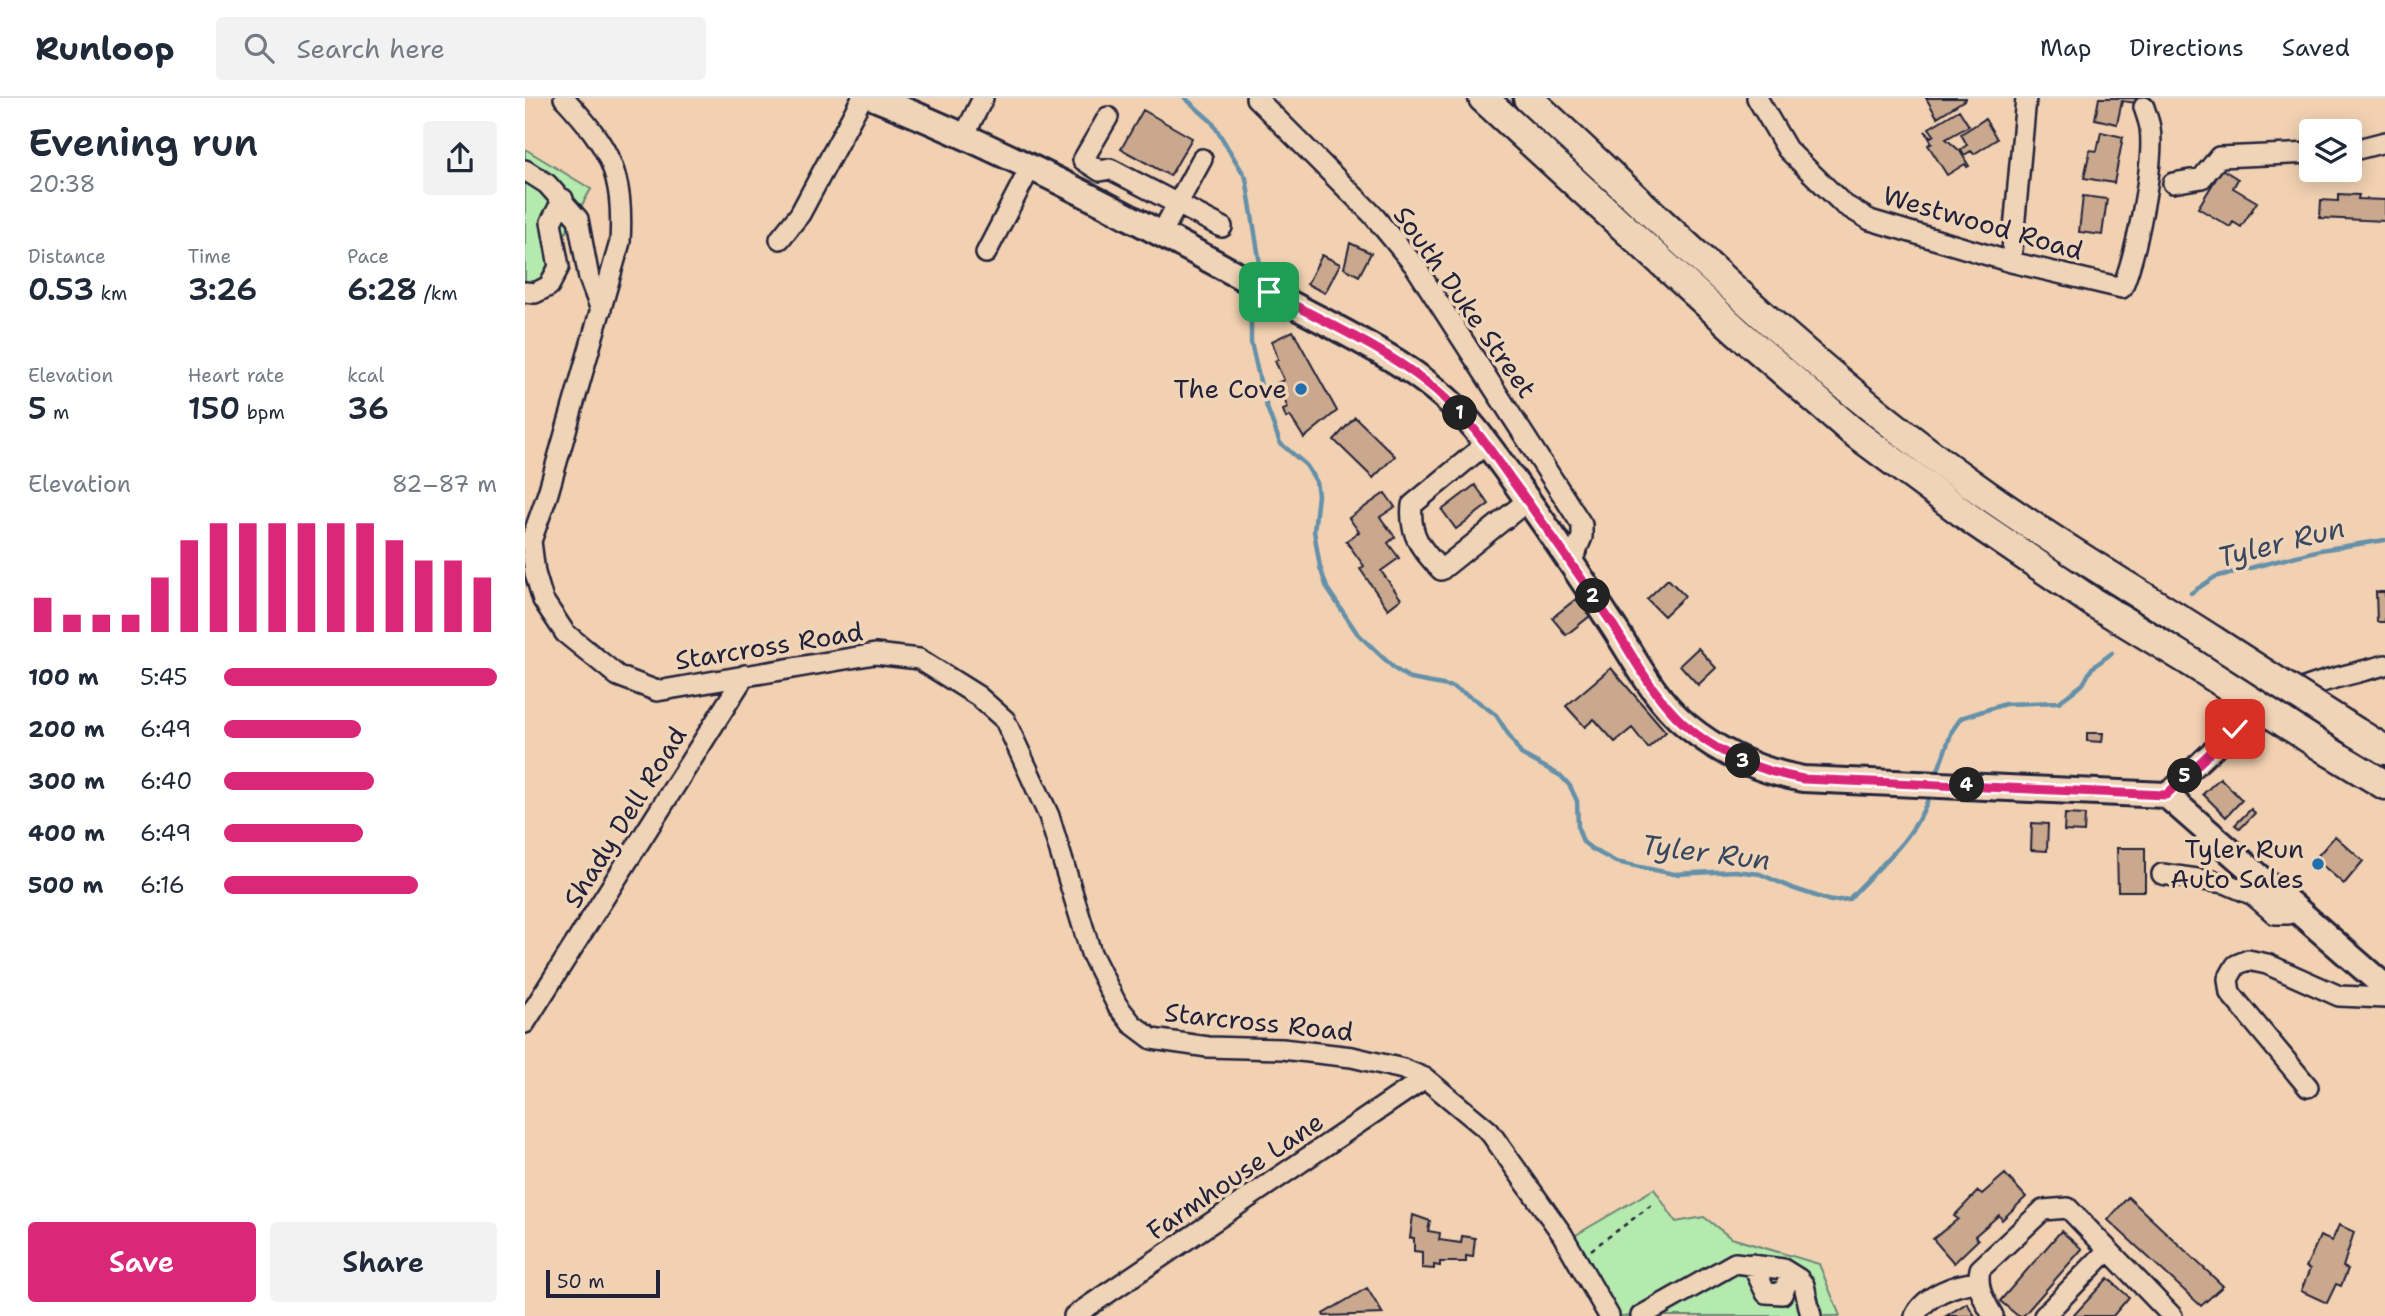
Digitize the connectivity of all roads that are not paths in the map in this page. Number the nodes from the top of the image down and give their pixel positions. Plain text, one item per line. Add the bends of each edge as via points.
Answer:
1 (564, 98) edge
2 (862, 98) edge
3 (875, 98) edge
4 (983, 98) edge
5 (1256, 98) edge
6 (1483, 98) edge
7 (1528, 98) edge
8 (1757, 98) edge
9 (2025, 98) edge
10 (2144, 107) dead end
11 (1108, 117) dead end
12 (965, 134) junction
13 (2385, 142) edge
14 (2362, 148) edge
15 (2299, 154) edge
16 (1202, 159) dead end
17 (1030, 168) junction
18 (525, 170) edge
19 (2173, 183) dead end
20 (563, 199) junction
21 (1178, 204) junction
22 (1222, 227) dead end
23 (1161, 234) junction
24 (780, 239) dead end
25 (986, 253) dead end
26 (2011, 262) junction
27 (525, 292) edge
28 (600, 310) junction
29 (1482, 439) junction
30 (1527, 501) junction
31 (1571, 563) junction
32 (2385, 665) edge
33 (745, 675) junction
34 (2385, 750) edge
35 (2385, 785) edge
36 (2166, 795) junction
37 (2162, 874) dead end
38 (2297, 908) junction
39 (2385, 987) edge
40 (2385, 998) edge
41 (525, 1023) edge
42 (1425, 1078) junction
43 (2308, 1087) dead end
44 (2108, 1250) junction
45 (1752, 1264) junction
46 (1791, 1274) junction
47 (1978, 1282) junction
48 (2169, 1315) edge
49 (1074, 1316) edge
50 (1609, 1316) edge
51 (1641, 1316) edge
52 (1811, 1316) edge
53 (1915, 1316) edge
54 (1993, 1316) edge
55 (2044, 1316) edge

1 - 28 street, Starcross Road via 607,152 622,207 621,242
2 - 24 street via 800,214
3 - 12 main road
4 - 12 street
5 - 31 street, South Duke Street via 1373,215 1415,266 1582,525
6 - 35 highway, bridge via 1851,430 2094,603
7 - 34 highway, bridge via 1787,336 1971,484
8 - 26 street, Westwood Road via 1787,149 1843,204 1870,220
9 - 26 street
10 - 26 street, Westwood Road via 2150,128 2147,176 2130,271 2122,288
11 - 21 street via 1083,160
12 - 17 main road
13 - 14 street
15 - 19 street via 2219,158 2202,177
16 - 21 street
17 - 23 main road
17 - 25 street
18 - 20 street
20 - 27 street via 551,222 559,267 549,286
20 - 28 street via 578,219
21 - 22 street
21 - 23 street
23 - 29 main road via 1398,364 1454,407
28 - 33 street, Starcross Road via 531,541 543,600 565,633 618,676 657,691
29 - 30 main road
29 - 30 street via 1448,465 1412,505 1410,523 1422,550 1441,570
30 - 31 main road
31 - 36 main road via 1660,697 1683,723 1715,747 1763,770 1793,777
32 - 36 street via 2303,689 2257,712
33 - 41 street, Shady Dell Road
33 - 42 street, Starcross Road via 875,654 919,659 1005,720 1049,816 1091,953 1117,1004 1132,1024 1152,1039 1352,1057
36 - 38 main road
37 - 38 street via 2225,883 2253,895 2276,914
38 - 39 main road
40 - 43 street via 2339,996 2267,964 2248,960 2236,965 2228,979 2230,993
42 - 49 street, Farmhouse Lane
42 - 50 street, Starcross Road via 1489,1130 1562,1234
44 - 47 street via 2068,1208 2043,1210 1980,1269
44 - 48 street
44 - 55 street
45 - 46 street
45 - 46 street via 1766,1293 1772,1295 1782,1294
45 - 51 street via 1735,1264 1716,1272
46 - 52 street via 1804,1285
47 - 53 street via 1944,1291
47 - 54 street

